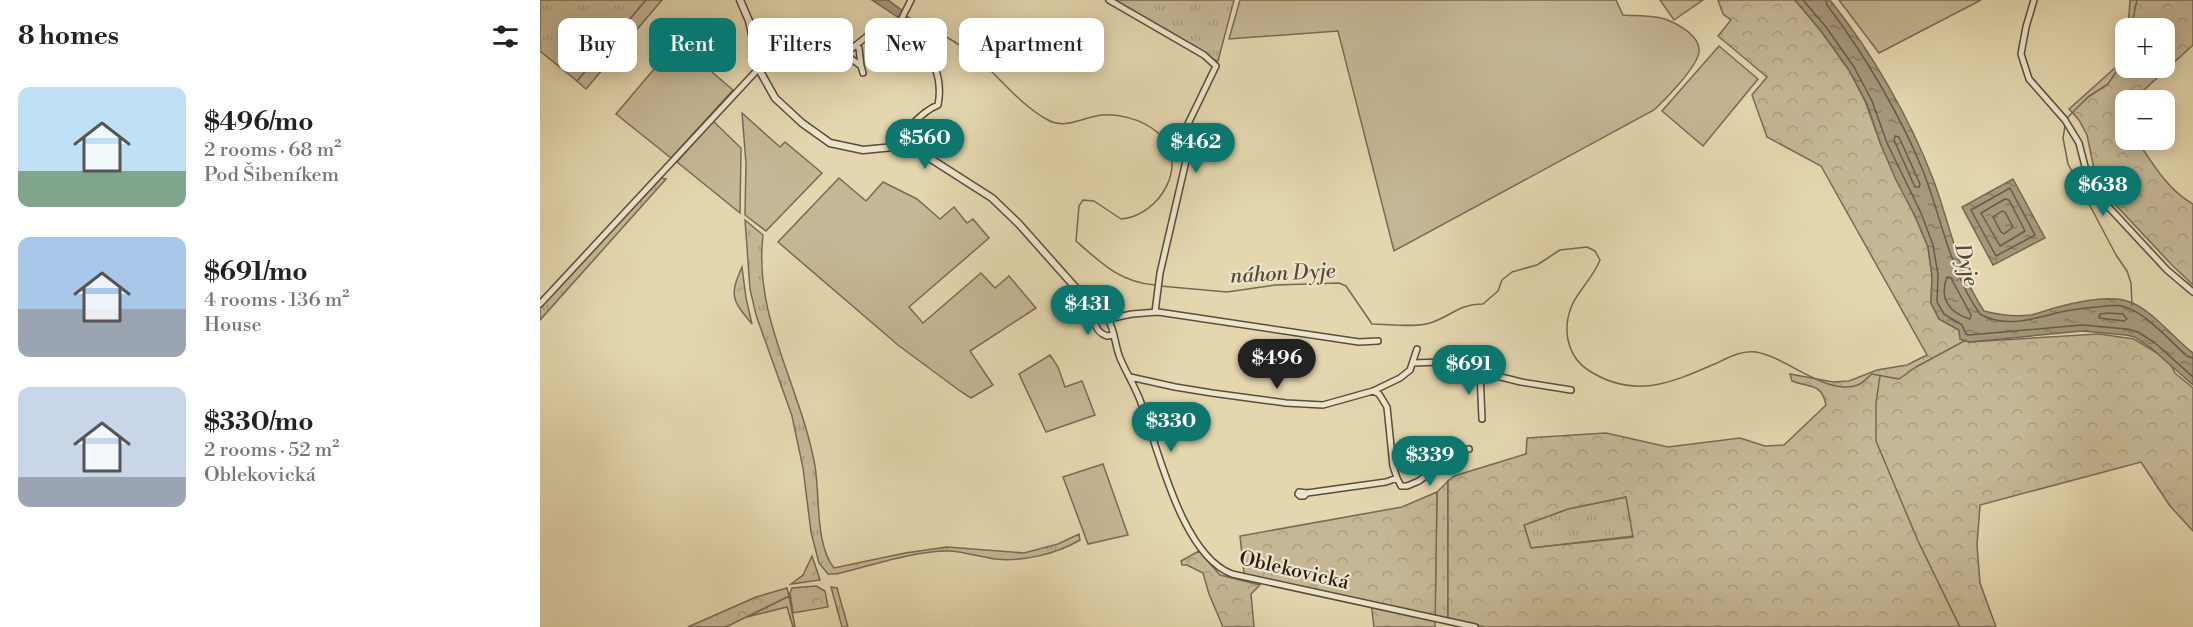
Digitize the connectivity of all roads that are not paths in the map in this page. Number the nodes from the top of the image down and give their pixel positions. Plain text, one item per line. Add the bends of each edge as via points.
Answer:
1 (740, 0) edge
2 (911, 0) edge
3 (1109, 0) edge
4 (2034, 0) edge
5 (901, 18) edge
6 (748, 19) edge
7 (865, 38) edge
8 (856, 45) junction
9 (853, 47) edge
10 (853, 60) edge
11 (861, 66) junction
12 (755, 72) edge
13 (763, 72) edge
14 (936, 72) edge
15 (863, 74) dead end
16 (896, 147) junction
17 (2193, 292) edge
18 (540, 304) edge
19 (1096, 307) junction
20 (1155, 312) junction
21 (1108, 319) junction
22 (1114, 335) junction
23 (1378, 341) dead end
24 (1417, 349) dead end
25 (1413, 363) junction
26 (1480, 372) junction
27 (1130, 377) junction
28 (1571, 390) dead end
29 (1373, 391) junction
30 (1482, 419) dead end
31 (1469, 449) dead end
32 (1397, 478) junction
33 (1307, 493) dead end
34 (1475, 627) edge

1 - 6 street, Oblekovická
2 - 5 street
3 - 20 street via 1204,55 1216,66 1187,122 1186,161
4 - 17 street via 2021,54 2029,79 2065,120 2079,143 2088,178 2102,200 2160,263
7 - 8 street
8 - 9 street
8 - 11 street
10 - 11 street
11 - 15 street
12 - 18 street
13 - 16 street, Oblekovická via 776,98 830,143 863,150
14 - 16 street via 938,105 929,109
16 - 19 street, Oblekovická via 920,152 992,198
19 - 21 street, Oblekovická
19 - 22 street, Oblekovická via 1098,330 1107,336
20 - 21 street
20 - 23 street via 1359,342
21 - 22 street, Oblekovická
22 - 27 street, Oblekovická
24 - 25 street
25 - 26 street via 1441,362
25 - 29 street via 1400,378
26 - 28 street
26 - 30 street
27 - 29 street via 1193,390 1323,405
27 - 34 street, Oblekovická via 1178,510 1198,546 1226,572
29 - 32 street via 1387,407
31 - 32 street via 1452,453 1407,486 1401,486
32 - 33 street

